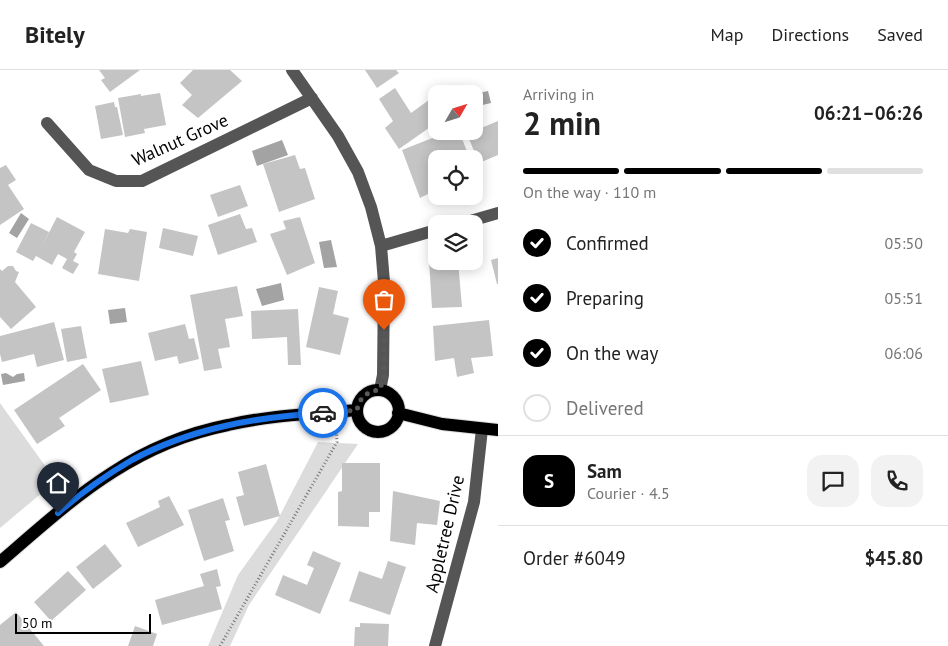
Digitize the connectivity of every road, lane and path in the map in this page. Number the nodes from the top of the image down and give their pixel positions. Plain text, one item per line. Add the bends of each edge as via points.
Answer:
1 (292, 70) edge
2 (312, 98) junction
3 (47, 123) dead end
4 (498, 213) edge
5 (483, 217) edge
6 (428, 232) edge
7 (381, 246) junction
8 (380, 390) junction
9 (357, 410) junction
10 (335, 412) junction
11 (398, 413) junction
12 (482, 429) junction
13 (498, 430) edge
14 (0, 562) edge
15 (220, 646) edge
16 (435, 646) edge

1 - 2 street
2 - 3 street, Walnut Grove via 142,181 116,181 89,170
2 - 7 street via 358,172
4 - 5 street
6 - 7 street
7 - 8 street via 384,375
8 - 9 main road via 373,390 362,397
8 - 11 main road via 396,400
9 - 10 main road
9 - 11 main road via 366,428 380,432 392,426
10 - 14 main road via 287,415 228,425 164,445 88,489
10 - 15 path via 337,442
11 - 12 main road via 442,424
12 - 13 main road
12 - 16 street, Appletree Drive via 474,502

